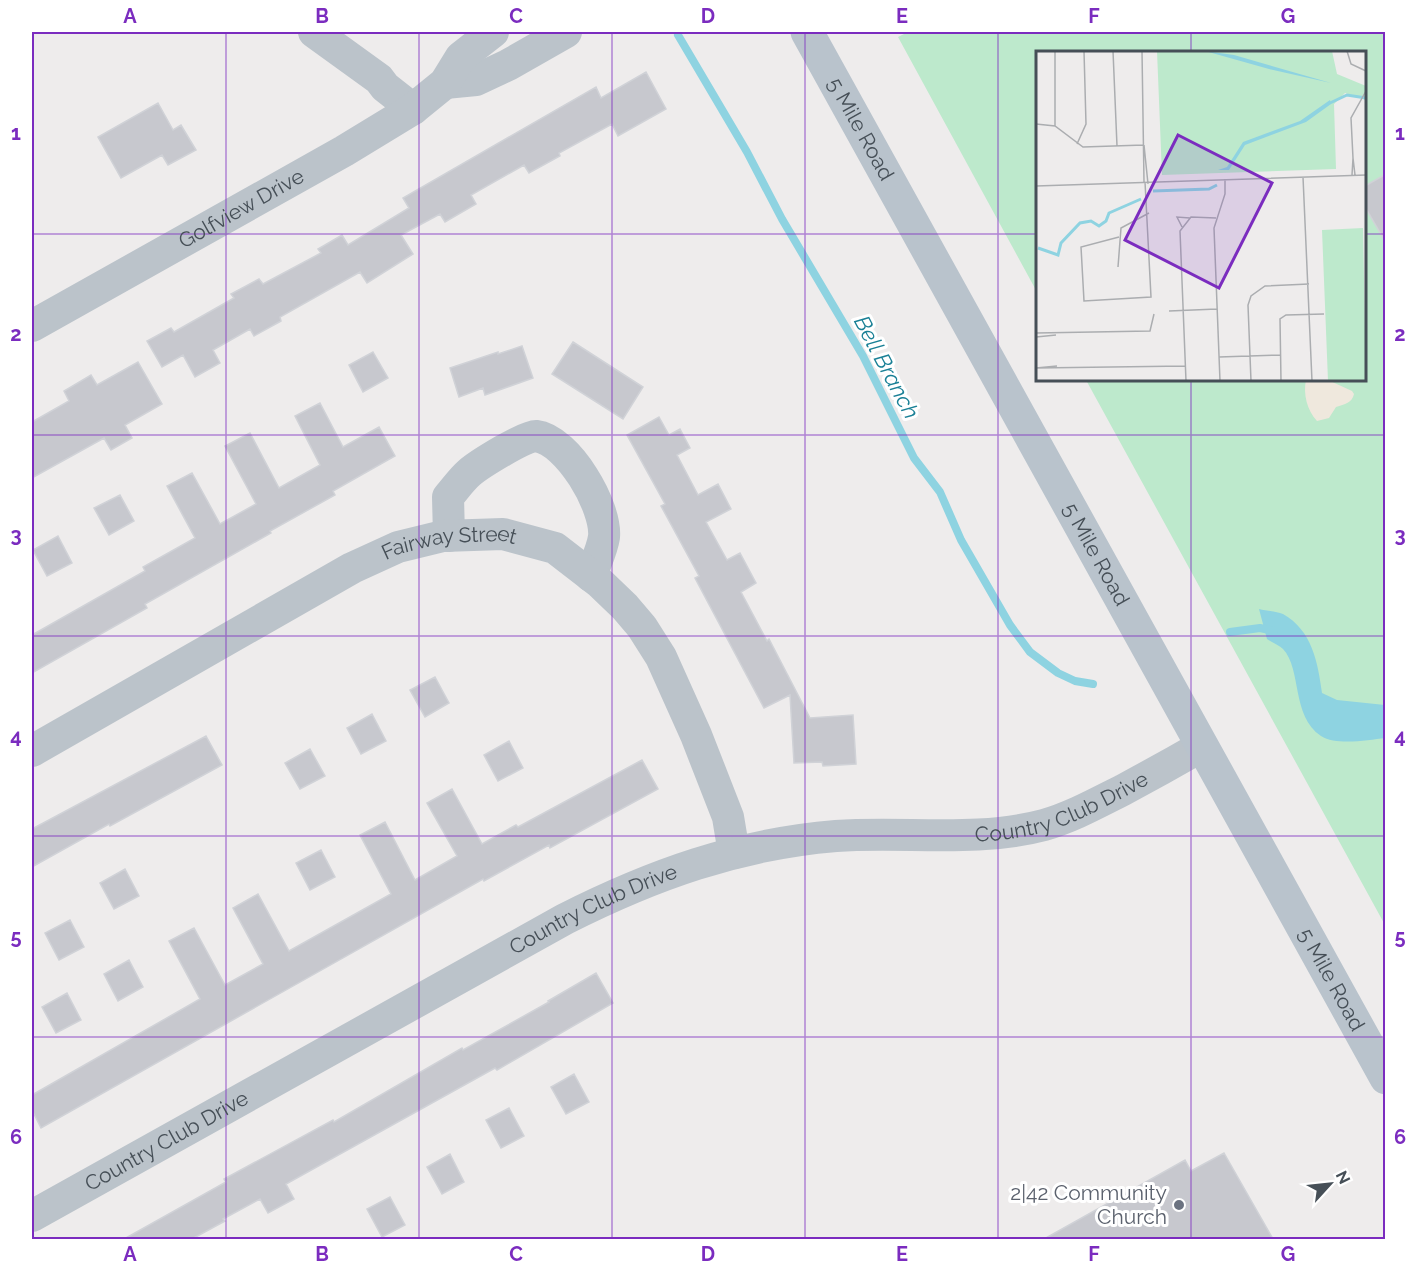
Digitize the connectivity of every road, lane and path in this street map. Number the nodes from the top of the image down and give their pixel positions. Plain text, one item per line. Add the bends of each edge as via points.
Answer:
1 (315, 32) edge
2 (493, 32) edge
3 (566, 32) edge
4 (807, 32) edge
5 (445, 83) junction
6 (412, 109) junction
7 (32, 326) edge
8 (449, 536) junction
9 (591, 576) junction
10 (1202, 746) junction
11 (32, 751) edge
12 (734, 853) junction
13 (1386, 1078) edge
14 (32, 1216) edge

1 - 6 street
2 - 5 street, Golfview Drive via 461,57
3 - 5 street via 476,80
4 - 10 main road, 5 Mile Road
5 - 6 street, Golfview Drive
6 - 7 street, Golfview Drive
8 - 9 street, Fairway Street via 503,534 555,548
8 - 9 street via 448,497 469,472 535,436 565,453 598,503 604,537
8 - 11 street, Fairway Street via 398,546 352,568
9 - 12 street, Fairway Street via 625,607 661,657 728,817
10 - 12 street, Country Club Drive via 1082,812 1017,831 837,836
10 - 13 main road, 5 Mile Road
12 - 14 street, Country Club Drive via 656,877 565,919

